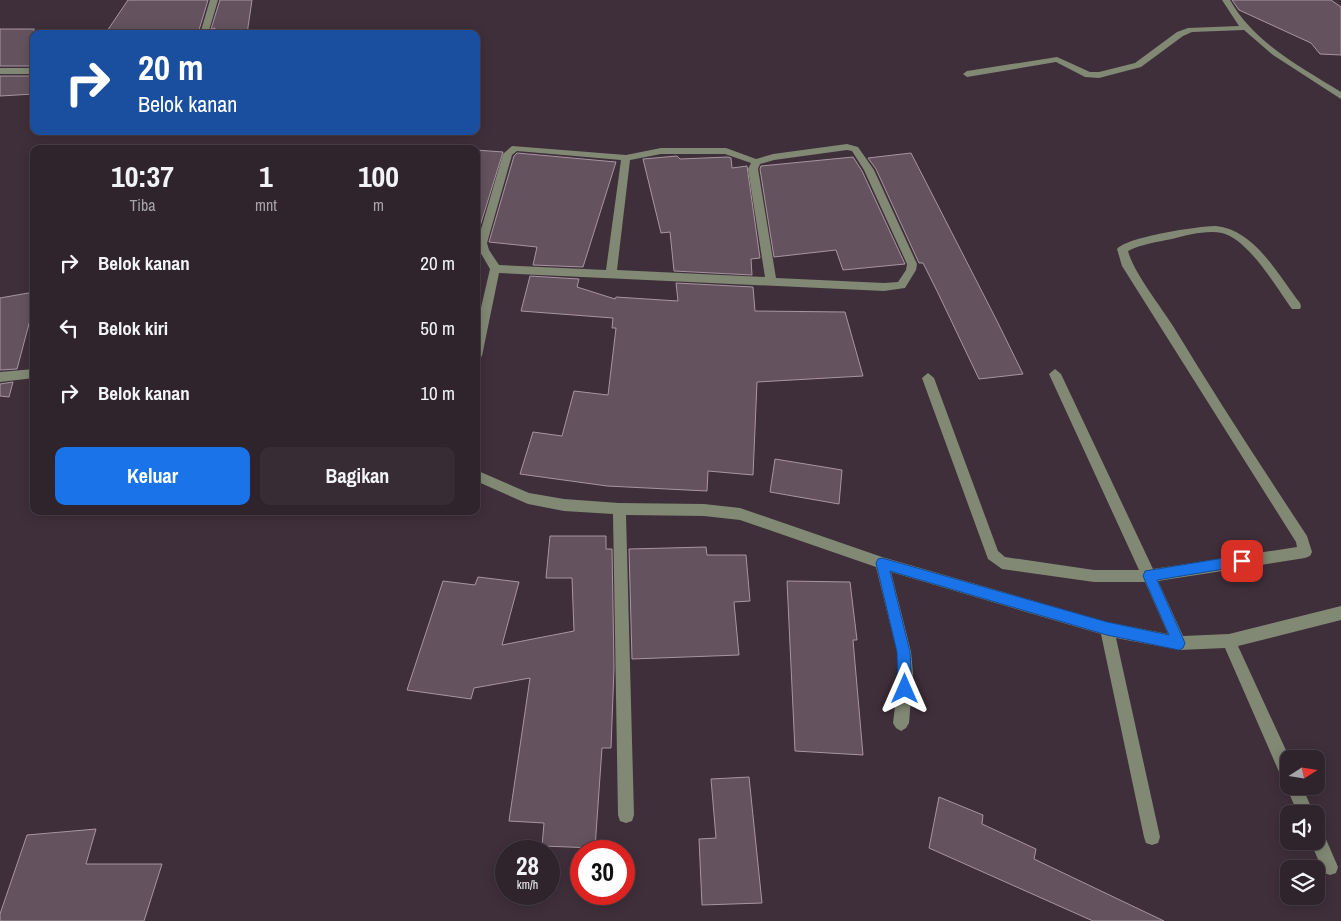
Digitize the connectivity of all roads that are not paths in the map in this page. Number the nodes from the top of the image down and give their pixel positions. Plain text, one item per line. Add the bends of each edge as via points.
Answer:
1 (214, 0) edge
2 (1226, 0) edge
3 (1246, 28) junction
4 (205, 30) edge
5 (0, 71) edge
6 (30, 71) edge
7 (967, 74) dead end
8 (1341, 96) edge
9 (626, 158) junction
10 (756, 162) junction
11 (495, 269) junction
12 (612, 273) junction
13 (771, 282) junction
14 (1296, 306) dead end
15 (480, 338) edge
16 (30, 373) edge
17 (1056, 374) dead end
18 (0, 377) edge
19 (928, 378) dead end
20 (480, 477) edge
21 (619, 509) junction
22 (882, 563) junction
23 (1149, 576) junction
24 (1341, 613) edge
25 (1107, 629) junction
26 (1229, 641) junction
27 (1179, 643) junction
28 (900, 723) dead end
29 (1280, 755) edge
30 (626, 816) dead end
31 (1152, 837) dead end
32 (1322, 850) edge
33 (1330, 868) dead end

1 - 4 street
2 - 3 street
3 - 7 street via 1191,30 1180,34 1138,65 1099,75 1088,74 1057,59
3 - 8 street via 1261,42
5 - 6 street
9 - 10 street via 661,152 726,150
9 - 11 street via 515,148 508,154 482,243
9 - 12 street
10 - 13 street via 753,168
10 - 13 street via 855,149 869,170 912,264 901,285
11 - 12 street
11 - 15 street
12 - 13 street
14 - 23 street via 1241,239 1225,230 1183,231 1135,242 1122,249 1126,264 1298,532 1305,552
16 - 18 street
17 - 23 street
19 - 23 street via 993,555 1002,563 1094,576
20 - 21 street via 528,498 564,505
21 - 22 street via 704,510 740,514
21 - 30 street
22 - 25 street
22 - 28 street via 904,652 906,673
23 - 27 street
24 - 26 street
25 - 27 street
25 - 31 street
26 - 27 street
26 - 29 street
32 - 33 street

